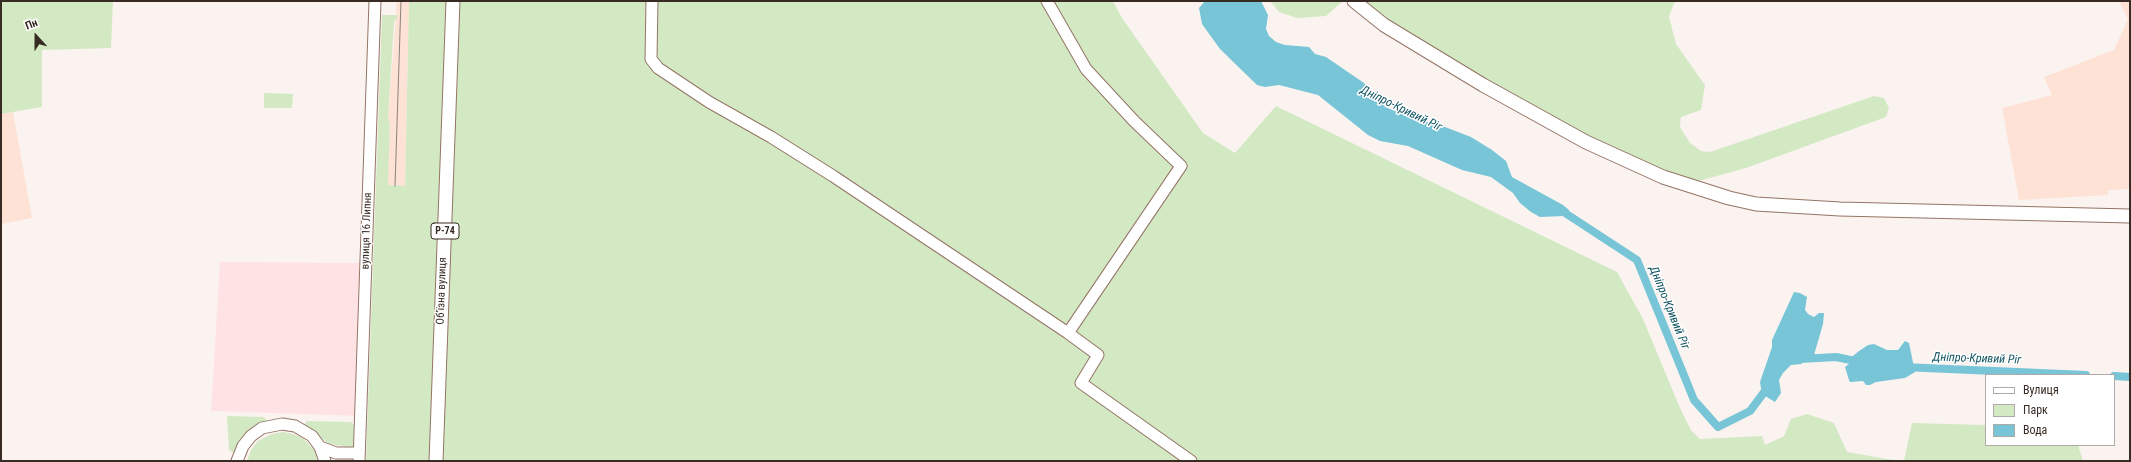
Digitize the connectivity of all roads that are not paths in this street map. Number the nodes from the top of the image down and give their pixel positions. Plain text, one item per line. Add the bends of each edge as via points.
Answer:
1 (376, 1) edge
2 (453, 1) edge
3 (652, 1) edge
4 (1047, 1) edge
5 (1354, 1) edge
6 (2130, 216) edge
7 (1068, 333) junction
8 (320, 447) junction
9 (342, 453) junction
10 (359, 457) edge
11 (237, 461) edge
12 (325, 461) edge
13 (330, 461) edge
14 (436, 461) edge
15 (1191, 461) edge

1 - 10 street, вулиця 16 Липня
2 - 14 main road, Обʼїзна вулиця / Р-74
3 - 7 street via 651,59 658,68 709,102 840,180
4 - 7 street via 1086,69 1134,121 1181,166
5 - 6 main road via 1391,29 1483,85 1586,142 1663,177 1717,195 1756,204 1840,209
7 - 15 street via 1098,355 1082,384
8 - 9 street via 330,452
8 - 11 street via 312,436 301,429 275,425 262,428 252,436 243,446
8 - 12 street
9 - 10 street
9 - 13 street

